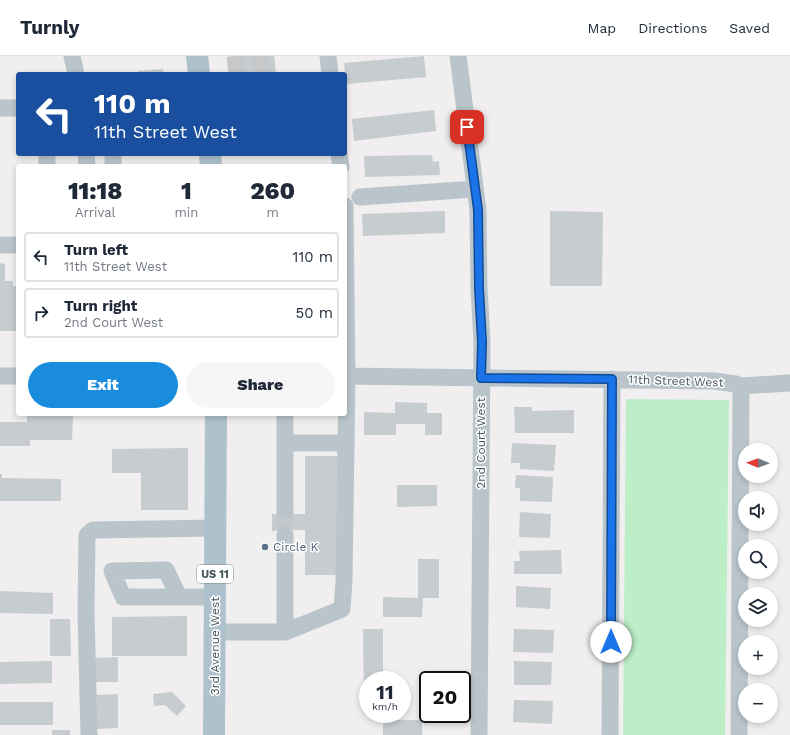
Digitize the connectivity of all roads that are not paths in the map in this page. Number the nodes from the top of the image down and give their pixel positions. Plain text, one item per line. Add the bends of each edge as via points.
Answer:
1 (72, 56) edge
2 (197, 56) edge
3 (328, 56) edge
4 (458, 56) edge
5 (76, 72) edge
6 (199, 72) edge
7 (330, 72) edge
8 (0, 108) edge
9 (16, 108) edge
10 (475, 189) junction
11 (360, 197) dead end
12 (0, 245) edge
13 (16, 245) edge
14 (0, 376) edge
15 (16, 376) edge
16 (347, 376) edge
17 (481, 378) junction
18 (612, 379) junction
19 (790, 383) edge
20 (741, 386) junction
21 (216, 416) edge
22 (285, 416) edge
23 (346, 416) edge
24 (285, 443) junction
25 (346, 444) junction
26 (285, 510) tunnel mouth
27 (216, 528) junction
28 (285, 535) tunnel mouth
29 (179, 597) dead end
30 (215, 597) junction
31 (215, 632) junction
32 (285, 632) junction
33 (89, 735) edge
34 (214, 735) edge
35 (479, 735) edge
36 (610, 735) edge
37 (739, 735) edge

1 - 5 street
2 - 6 main road
3 - 7 street
4 - 10 street, 2nd Court West
8 - 9 street
10 - 11 street
10 - 17 street, 2nd Court West via 478,210
12 - 13 street
14 - 15 street
16 - 17 street, 11th Street West
17 - 18 street, 11th Street West
17 - 35 street, 2nd Court West
18 - 20 street, 11th Street West via 714,381
18 - 36 street
19 - 20 street, 11th Street West
20 - 37 street
21 - 27 main road, 3rd Avenue West / US 11
22 - 24 street
23 - 25 street
24 - 25 street
24 - 26 street
25 - 32 street via 342,609
27 - 30 main road, 3rd Avenue West / US 11
27 - 33 street via 93,530 87,535
28 - 32 street
29 - 30 street
30 - 31 main road, 3rd Avenue West / US 11
31 - 32 street
31 - 34 main road, 3rd Avenue West / US 11

